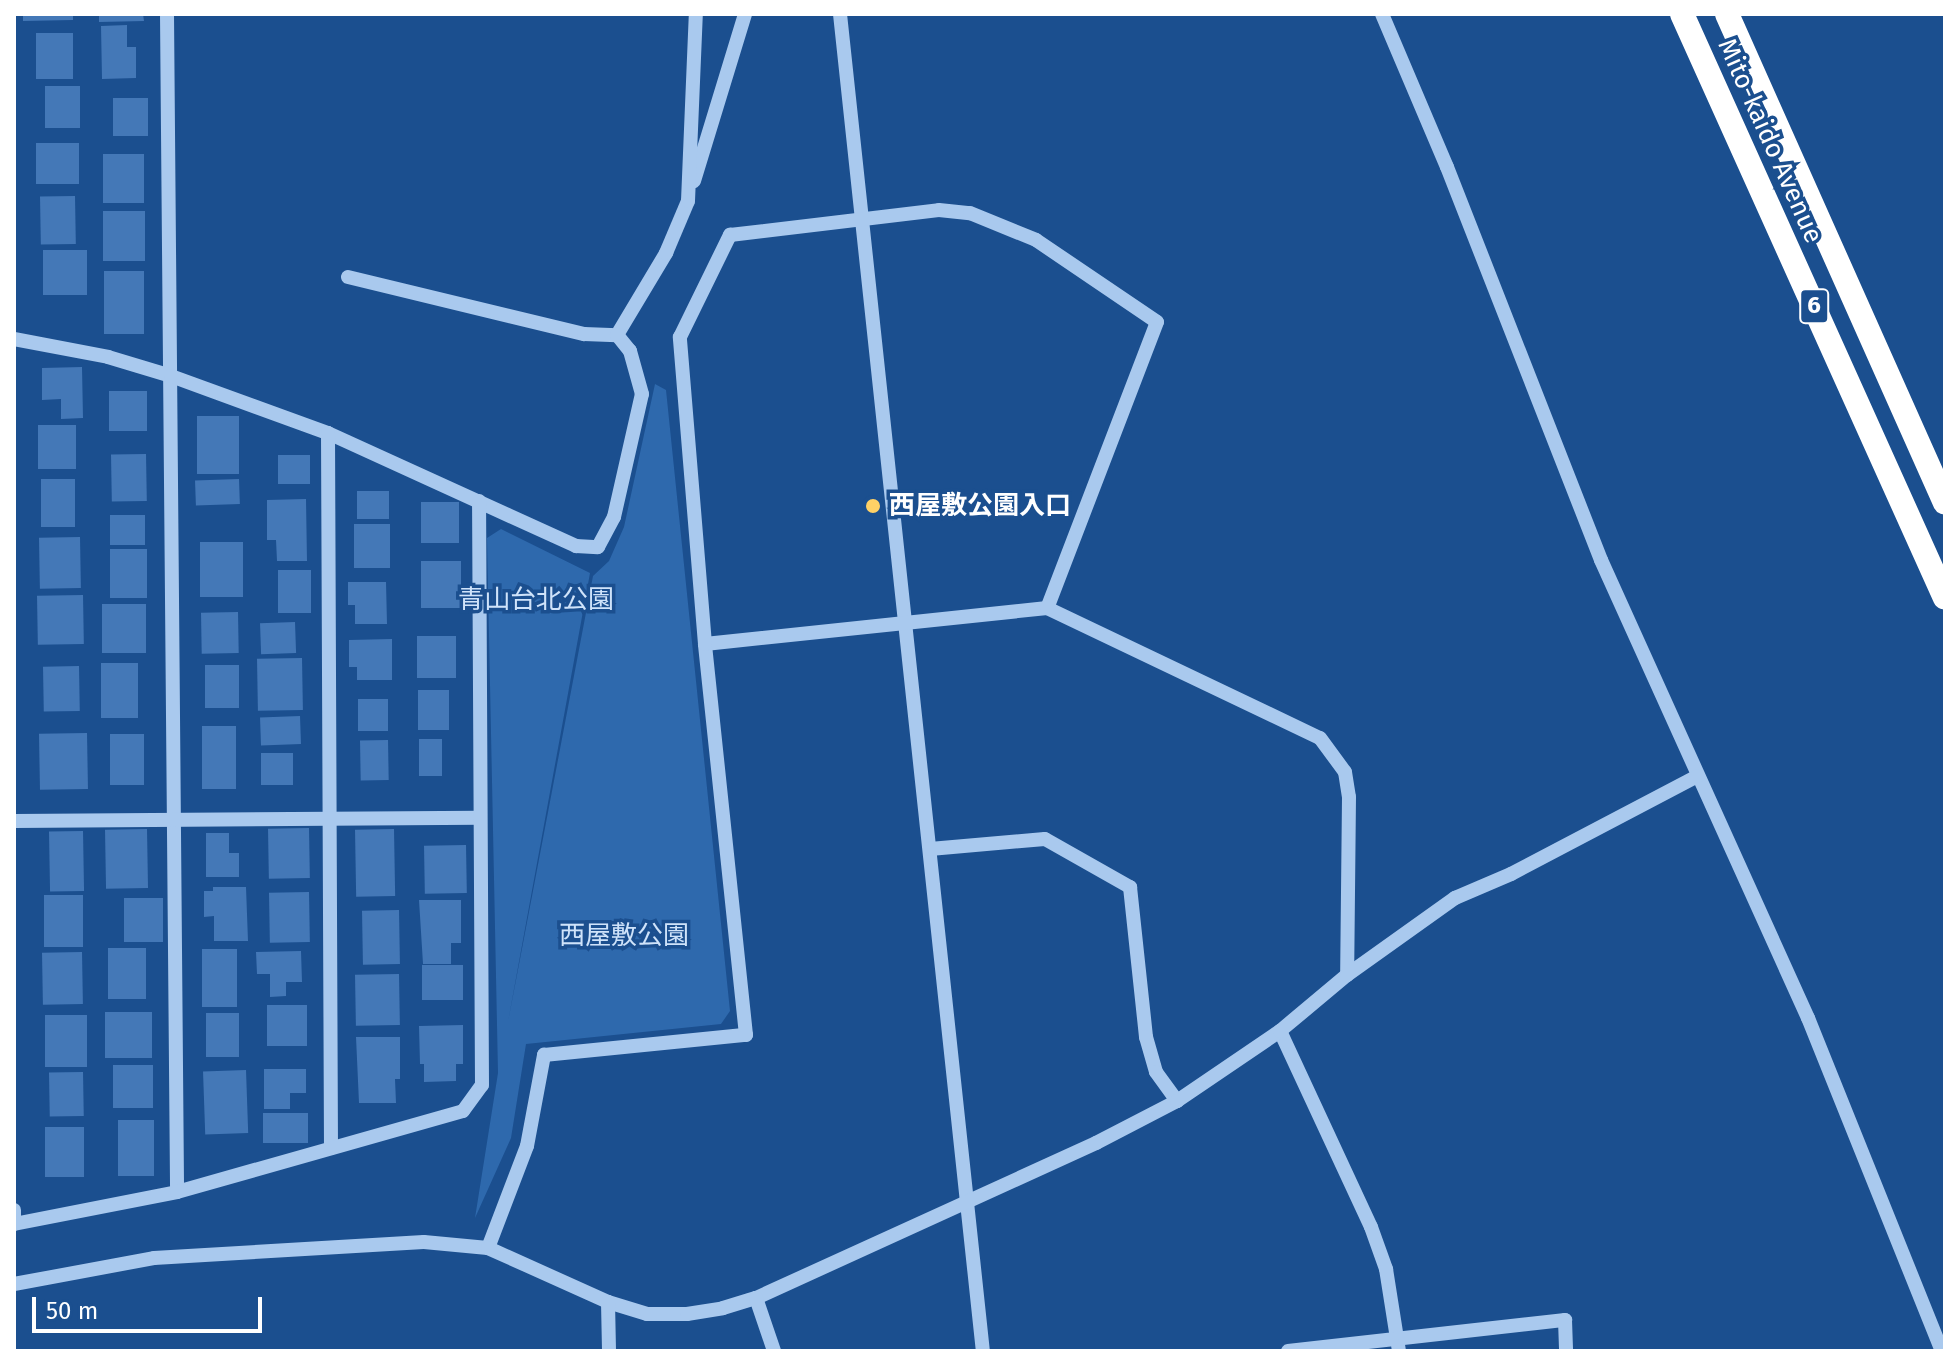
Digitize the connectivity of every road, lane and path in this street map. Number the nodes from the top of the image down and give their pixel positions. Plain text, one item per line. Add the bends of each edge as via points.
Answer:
1 (167, 14) edge
2 (696, 14) edge
3 (745, 14) edge
4 (840, 14) edge
5 (1382, 14) edge
6 (1682, 14) edge
7 (1727, 14) edge
8 (688, 201) junction
9 (864, 219) junction
10 (348, 277) dead end
11 (617, 335) junction
12 (14, 339) edge
13 (171, 376) junction
14 (328, 433) junction
15 (479, 501) junction
16 (1945, 503) edge
17 (1945, 598) edge
18 (1047, 608) junction
19 (905, 624) junction
20 (705, 644) junction
21 (1698, 776) junction
22 (172, 817) junction
23 (327, 818) junction
24 (480, 818) junction
25 (14, 821) edge
26 (930, 849) junction
27 (1347, 975) junction
28 (1280, 1031) junction
29 (1177, 1101) junction
30 (331, 1148) junction
31 (177, 1192) junction
32 (968, 1200) junction
33 (14, 1210) edge
34 (488, 1248) junction
35 (14, 1284) edge
36 (756, 1298) junction
37 (608, 1302) junction
38 (1399, 1344) edge
39 (609, 1351) edge
40 (774, 1351) edge
41 (983, 1351) edge
42 (1288, 1351) edge
43 (1566, 1351) edge
44 (1942, 1351) edge

1 - 13 street
2 - 8 street
3 - 8 street
4 - 9 street
5 - 21 street via 1601,560
6 - 17 highway, Mito-kaido Avenue / 6
7 - 16 highway, Mito-kaido Avenue / 6
8 - 11 street via 666,253
9 - 18 street via 939,210 981,217 1036,240 1157,322
9 - 19 street
9 - 20 street via 730,235 680,337
10 - 11 street via 584,334
11 - 15 street via 630,351 642,394 614,517 598,547 576,546
12 - 13 street via 108,357
13 - 14 street
13 - 22 street
14 - 15 street
14 - 23 street
15 - 24 street
18 - 19 street
18 - 27 street via 1320,738 1333,752 1345,772 1349,797
19 - 20 street
19 - 26 street
20 - 34 street via 746,1035 544,1055 527,1146
21 - 27 street via 1455,898
21 - 44 street via 1814,1033
22 - 23 street
22 - 25 street
22 - 31 street
23 - 24 street
23 - 30 street
24 - 30 street via 482,1085 463,1111
26 - 29 street via 1045,839 1130,887 1146,1037 1156,1072
26 - 32 street
27 - 28 street
28 - 29 street
28 - 38 street via 1371,1227 1386,1269
29 - 32 street
30 - 31 street
31 - 33 street via 14,1224
32 - 36 street
32 - 41 street
34 - 35 street via 424,1242 245,1250 154,1258
34 - 37 street
36 - 37 street via 687,1314 647,1314
36 - 40 street
37 - 39 street
38 - 42 street
38 - 43 street via 1565,1320

